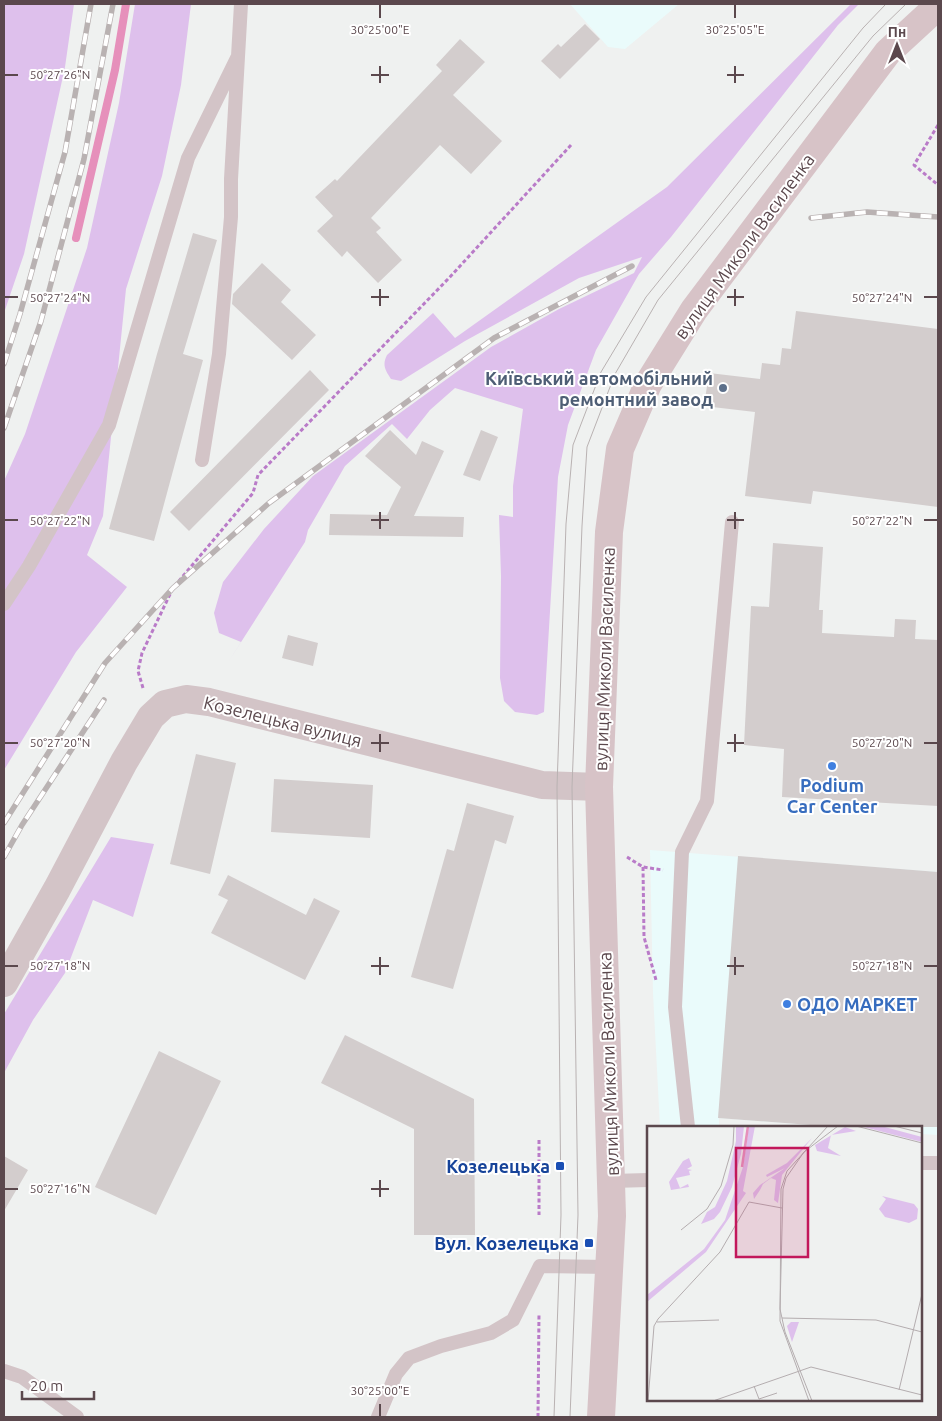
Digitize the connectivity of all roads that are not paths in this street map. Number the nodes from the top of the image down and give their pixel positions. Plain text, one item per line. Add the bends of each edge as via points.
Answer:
1 (241, 4) edge
2 (938, 6) edge
3 (237, 58) junction
4 (202, 460) dead end
5 (732, 522) dead end
6 (4, 604) edge
7 (599, 787) junction
8 (4, 983) edge
9 (688, 1126) edge
10 (922, 1163) edge
11 (938, 1163) edge
12 (647, 1180) edge
13 (612, 1181) junction
14 (609, 1267) junction
15 (4, 1371) edge
16 (78, 1417) edge
17 (378, 1417) edge
18 (601, 1417) edge

1 - 3 lane
2 - 7 main road, вулиця Миколи Василенка via 888,52 694,310 648,384 620,449 609,532
3 - 4 lane via 231,217 219,354
3 - 6 lane via 188,158 109,425
5 - 9 lane via 707,801 682,852 675,1007
7 - 8 street, Козелецька вулиця via 542,786 209,702 186,699 165,704 151,717 124,762
7 - 13 main road, вулиця Миколи Василенка
10 - 11 lane
12 - 13 lane
13 - 14 main road, вулиця Миколи Василенка
14 - 17 lane via 540,1266 512,1320 491,1333 409,1358 396,1374
14 - 18 main road, вулиця Миколи Василенка
15 - 16 lane via 22,1377

